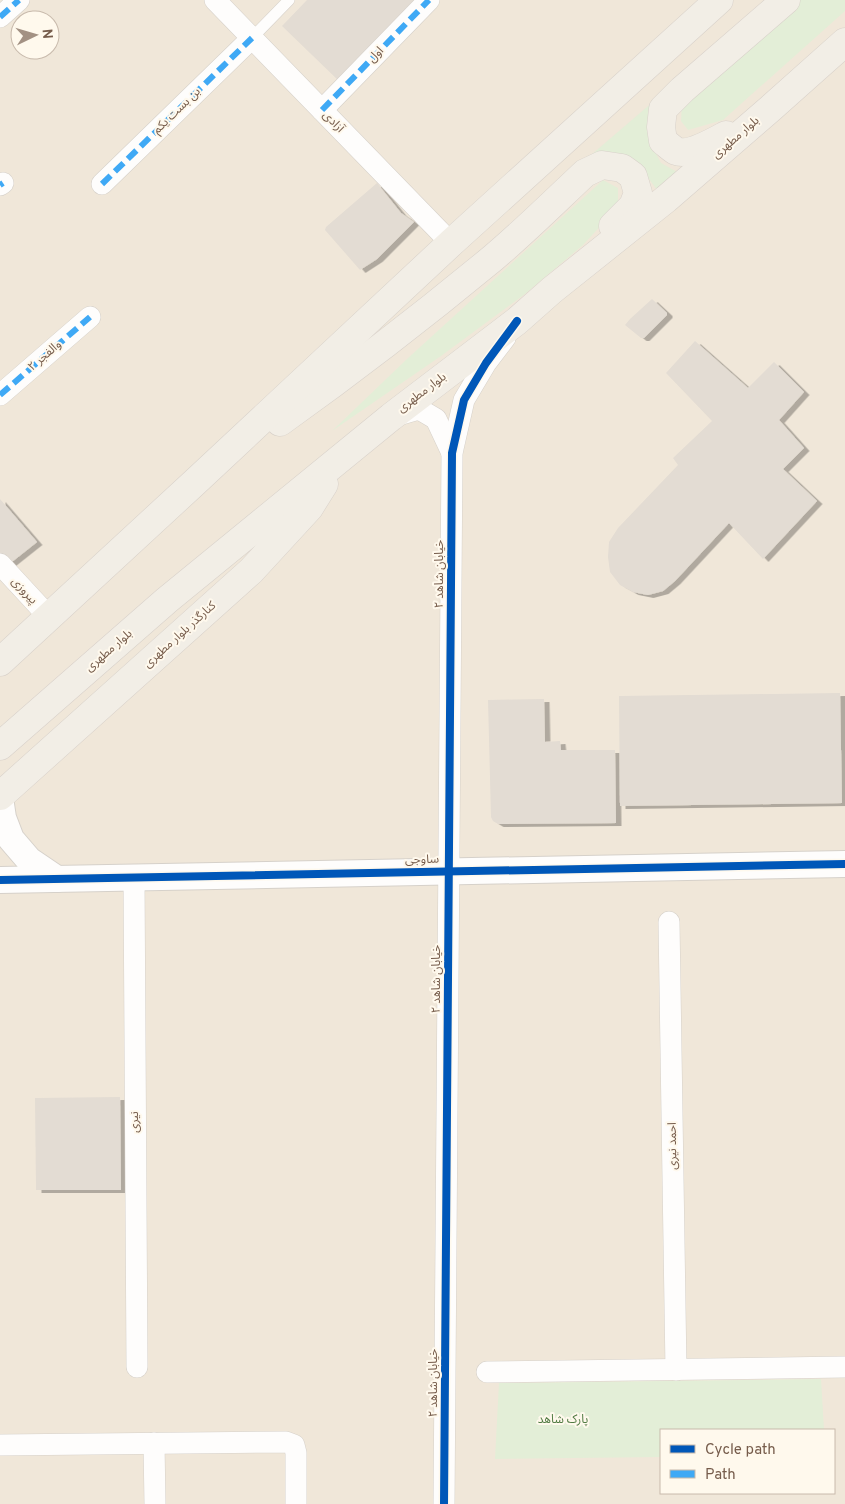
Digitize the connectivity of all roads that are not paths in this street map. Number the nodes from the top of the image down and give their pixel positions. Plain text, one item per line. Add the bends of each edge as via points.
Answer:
1 (19, 0) edge
2 (215, 0) edge
3 (289, 0) edge
4 (429, 0) edge
5 (719, 0) edge
6 (786, 0) edge
7 (0, 17) edge
8 (252, 38) junction
9 (845, 42) edge
10 (772, 108) junction
11 (322, 110) junction
12 (102, 184) dead end
13 (451, 243) junction
14 (552, 290) junction
15 (90, 317) dead end
16 (517, 321) junction
17 (0, 395) edge
18 (391, 417) junction
19 (452, 453) junction
20 (342, 458) junction
21 (194, 483) junction
22 (0, 564) edge
23 (49, 617) junction
24 (0, 662) edge
25 (0, 746) edge
26 (0, 797) edge
27 (845, 864) edge
28 (449, 871) junction
29 (134, 877) junction
30 (57, 879) junction
31 (0, 880) edge
32 (669, 922) dead end
33 (137, 1367) dead end
34 (845, 1368) edge
35 (676, 1370) junction
36 (488, 1372) dead end
37 (154, 1443) junction
38 (0, 1445) edge
39 (155, 1504) edge
40 (296, 1504) edge
41 (444, 1504) edge

1 - 7 street
2 - 8 street, آزادی
3 - 8 lane
4 - 11 street, اول
5 - 13 main road
6 - 10 main road via 663,109 663,141 677,151 691,151 717,141
8 - 11 street, آزادی
8 - 12 street, بن بست یکم
9 - 10 main road, بلوار مطهری
10 - 14 main road, بلوار مطهری via 666,199
11 - 13 street, آزادی
13 - 21 main road
14 - 16 main road, بلوار مطهری
14 - 21 main road via 569,265 633,206 638,193 633,176 622,168 602,165 585,173 494,257 399,333
15 - 17 street, والفجر ۲
16 - 18 main road, بلوار مطهری
16 - 19 street via 464,400
18 - 19 street via 418,409 436,419
18 - 20 main road, بلوار مطهری
19 - 28 street, خیابان شاهد ۲
20 - 25 main road, بلوار مطهری via 167,600
20 - 26 main road, کنارگذر بلوار مطهری via 309,508 251,571
21 - 23 main road
22 - 23 street, پیروزی
23 - 24 main road
26 - 30 street via 2,818 12,840 29,860
27 - 28 street, ساوجی
28 - 29 street, ساوجی
28 - 41 street, خیابان شاهد ۲
29 - 30 street, ساوجی
29 - 33 street, نیری
30 - 31 street, ساوجی
32 - 35 street, احمد نیری
34 - 35 street
35 - 36 street
37 - 38 street
37 - 39 street
37 - 40 street via 294,1444

